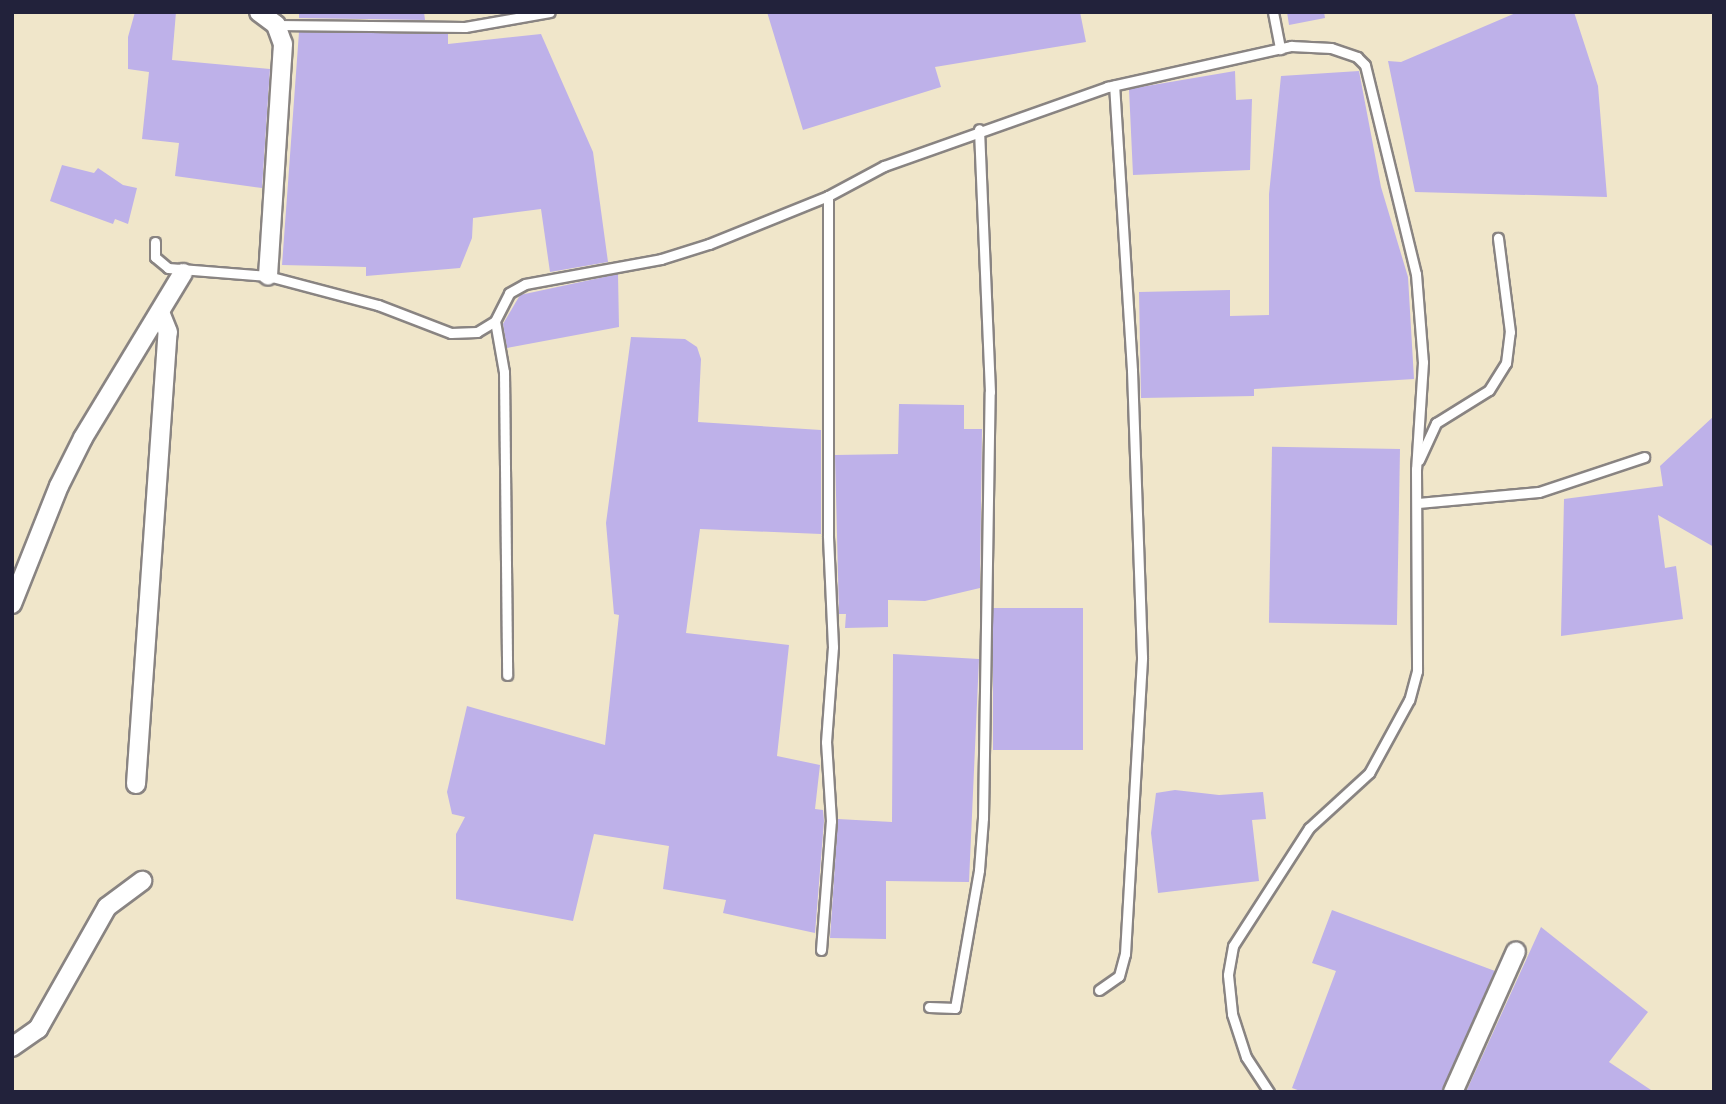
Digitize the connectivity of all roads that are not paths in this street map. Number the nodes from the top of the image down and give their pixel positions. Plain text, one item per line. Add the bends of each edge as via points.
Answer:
1 (259, 12) edge
2 (550, 12) edge
3 (1273, 12) edge
4 (276, 24) junction
5 (1280, 49) junction
6 (1114, 86) junction
7 (979, 129) junction
8 (828, 196) junction
9 (1498, 238) dead end
10 (155, 242) dead end
11 (183, 273) junction
12 (268, 276) junction
13 (160, 315) junction
14 (495, 321) junction
15 (1644, 457) dead end
16 (1416, 468) junction
17 (1418, 503) junction
18 (12, 604) edge
19 (507, 675) dead end
20 (136, 784) dead end
21 (142, 881) dead end
22 (821, 950) dead end
23 (1516, 951) dead end
24 (1099, 990) dead end
25 (929, 1007) dead end
26 (12, 1047) edge
27 (1269, 1092) edge
28 (1452, 1092) edge

1 - 4 street
2 - 4 lane via 465,27
3 - 5 lane
4 - 12 street via 283,44
5 - 6 lane
5 - 16 lane via 1331,48 1357,57 1365,65 1416,274 1423,362
6 - 7 lane
6 - 24 lane via 1132,370 1142,657 1125,954 1119,976
7 - 8 lane via 884,166
7 - 25 lane via 990,392 984,818 955,1008
8 - 14 lane via 661,259 525,284 509,293
8 - 22 lane via 828,535 833,647 826,742 831,821
9 - 16 lane via 1510,332 1506,363 1489,390 1436,423
10 - 11 lane via 155,257
11 - 12 lane
11 - 13 street
12 - 14 lane via 378,305 452,333 477,332
13 - 18 street via 83,438
13 - 20 street via 168,332
14 - 19 lane via 504,373
15 - 17 lane via 1539,492
16 - 17 lane
17 - 27 lane via 1417,671 1409,701 1369,773 1309,828 1233,946 1228,975 1233,1014 1246,1057
21 - 26 street via 107,907 38,1029
23 - 28 street

